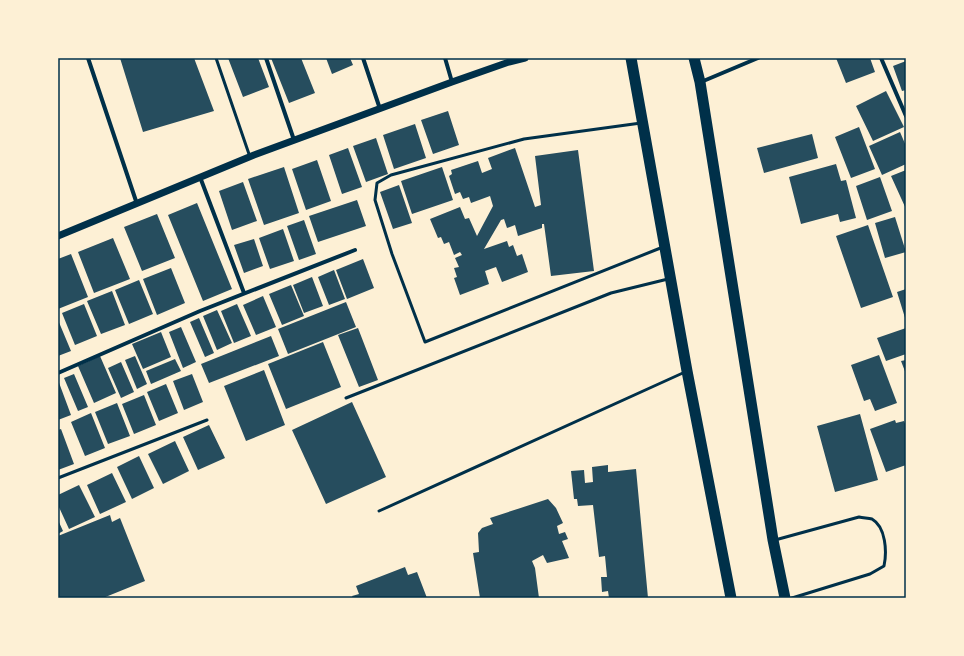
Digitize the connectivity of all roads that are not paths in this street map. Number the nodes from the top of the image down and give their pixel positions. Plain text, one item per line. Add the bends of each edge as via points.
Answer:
1 (88, 58) edge
2 (216, 58) edge
3 (266, 58) edge
4 (362, 58) edge
5 (445, 58) edge
6 (525, 58) edge
7 (631, 58) edge
8 (694, 58) edge
9 (758, 58) edge
10 (881, 58) edge
11 (452, 82) junction
12 (700, 82) junction
13 (380, 109) junction
14 (906, 116) edge
15 (642, 123) junction
16 (294, 140) junction
17 (250, 157) junction
18 (200, 177) junction
19 (137, 204) junction
20 (58, 236) edge
21 (664, 247) junction
22 (355, 250) dead end
23 (670, 278) junction
24 (244, 293) junction
25 (686, 371) junction
26 (58, 373) edge
27 (346, 398) dead end
28 (207, 420) dead end
29 (58, 478) edge
30 (379, 511) dead end
31 (773, 540) junction
32 (731, 598) edge
33 (785, 598) edge
34 (792, 598) edge

1 - 19 street
2 - 17 lane
3 - 16 street
4 - 13 street
5 - 11 street
6 - 11 street
7 - 15 highway
8 - 12 highway
9 - 12 street
10 - 14 street
11 - 13 street
12 - 31 highway
13 - 16 street
15 - 21 highway
15 - 21 lane via 524,140 391,175 377,183 375,200 425,342
16 - 17 street
17 - 18 street
18 - 19 street
18 - 24 street
19 - 20 street
21 - 23 highway
22 - 24 street
23 - 25 highway
23 - 27 lane via 612,293
24 - 26 street
25 - 30 lane
25 - 32 highway
28 - 29 lane
31 - 33 highway
31 - 34 lane via 859,517 872,519 881,529 885,542 884,566 870,574

